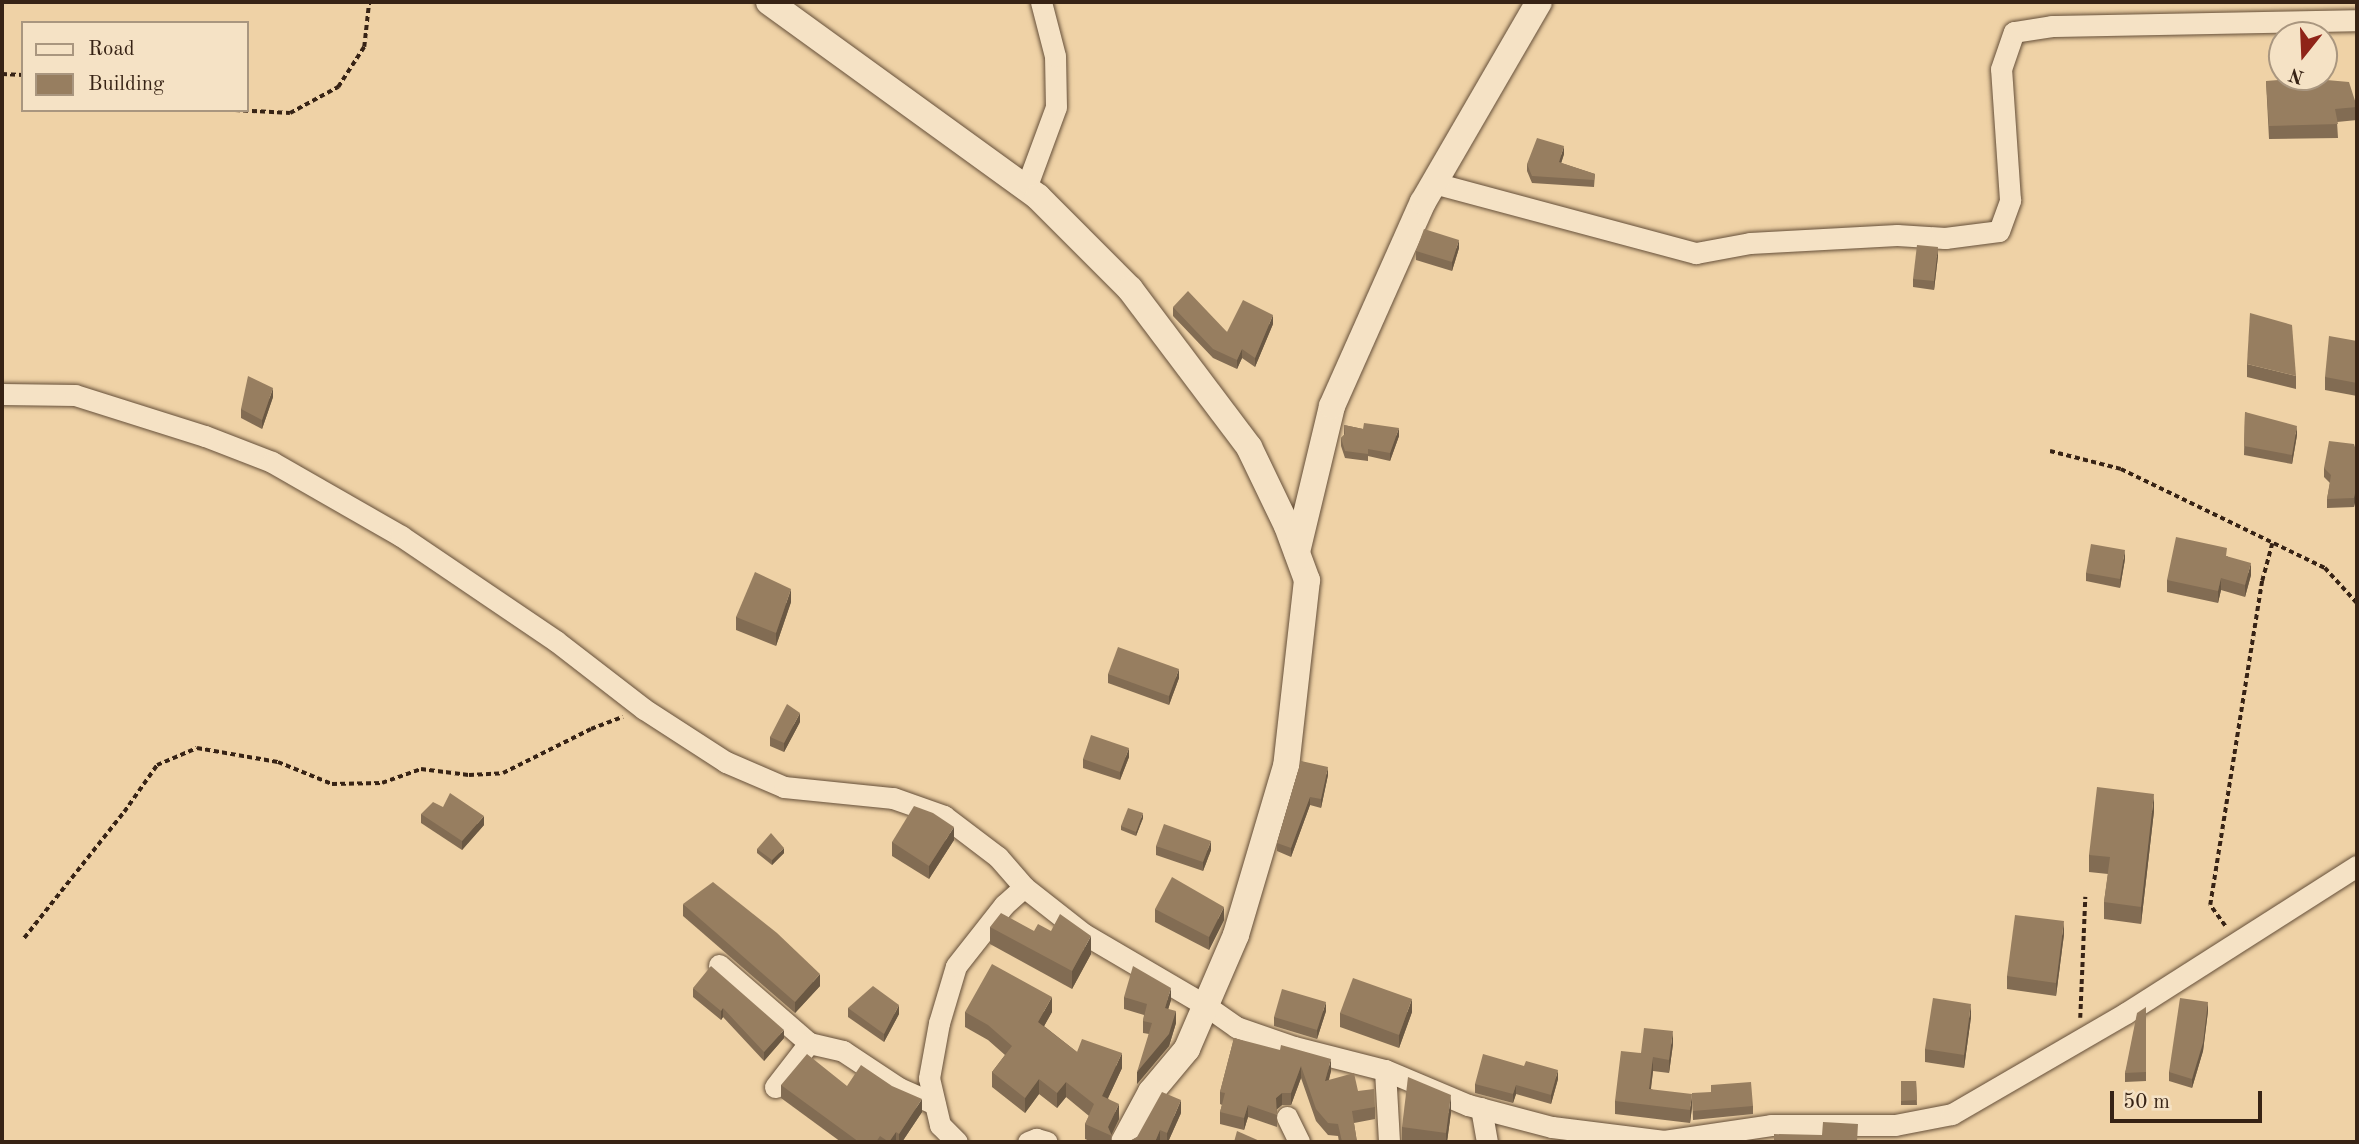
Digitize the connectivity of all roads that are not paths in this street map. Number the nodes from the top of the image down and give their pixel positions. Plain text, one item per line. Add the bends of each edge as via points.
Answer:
1 (769, 2) edge
2 (1041, 2) edge
3 (1539, 2) edge
4 (2357, 20) edge
5 (1434, 183) junction
6 (1026, 188) junction
7 (2, 394) edge
8 (1297, 552) junction
9 (2357, 866) edge
10 (1024, 887) junction
11 (719, 965) dead end
12 (1205, 1005) junction
13 (809, 1043) junction
14 (1385, 1070) junction
15 (775, 1087) dead end
16 (935, 1104) junction
17 (1482, 1108) junction
18 (1287, 1117) dead end
19 (1884, 1133) edge
20 (1124, 1141) edge
21 (957, 1142) edge
22 (1028, 1142) edge
23 (1047, 1142) edge
24 (1299, 1142) edge
25 (1389, 1142) edge
26 (1487, 1142) edge

1 - 6 street
2 - 6 street via 1055,55 1056,107
3 - 5 street
4 - 5 street via 2052,26 2014,32 2001,69 2010,200 1999,231 1945,238 1898,235 1750,243 1696,253
5 - 8 street via 1332,406
6 - 8 street via 1130,289 1226,415 1249,447
7 - 10 street via 75,395 272,462 401,536 556,641 643,709 726,762 784,786 893,798 944,816 998,857
8 - 12 street via 1307,580 1286,766 1236,935
9 - 19 street via 2079,1041 1952,1114
10 - 12 street via 1084,934
10 - 16 street via 956,966 929,1078
11 - 13 street
12 - 14 street via 1236,1027
12 - 20 street via 1187,1049 1151,1092
13 - 15 street
13 - 16 street via 844,1051 899,1088
14 - 17 street
14 - 25 street
16 - 21 street via 940,1125
17 - 19 street via 1552,1127 1664,1141 1771,1125
17 - 26 street
18 - 24 street
22 - 23 street

